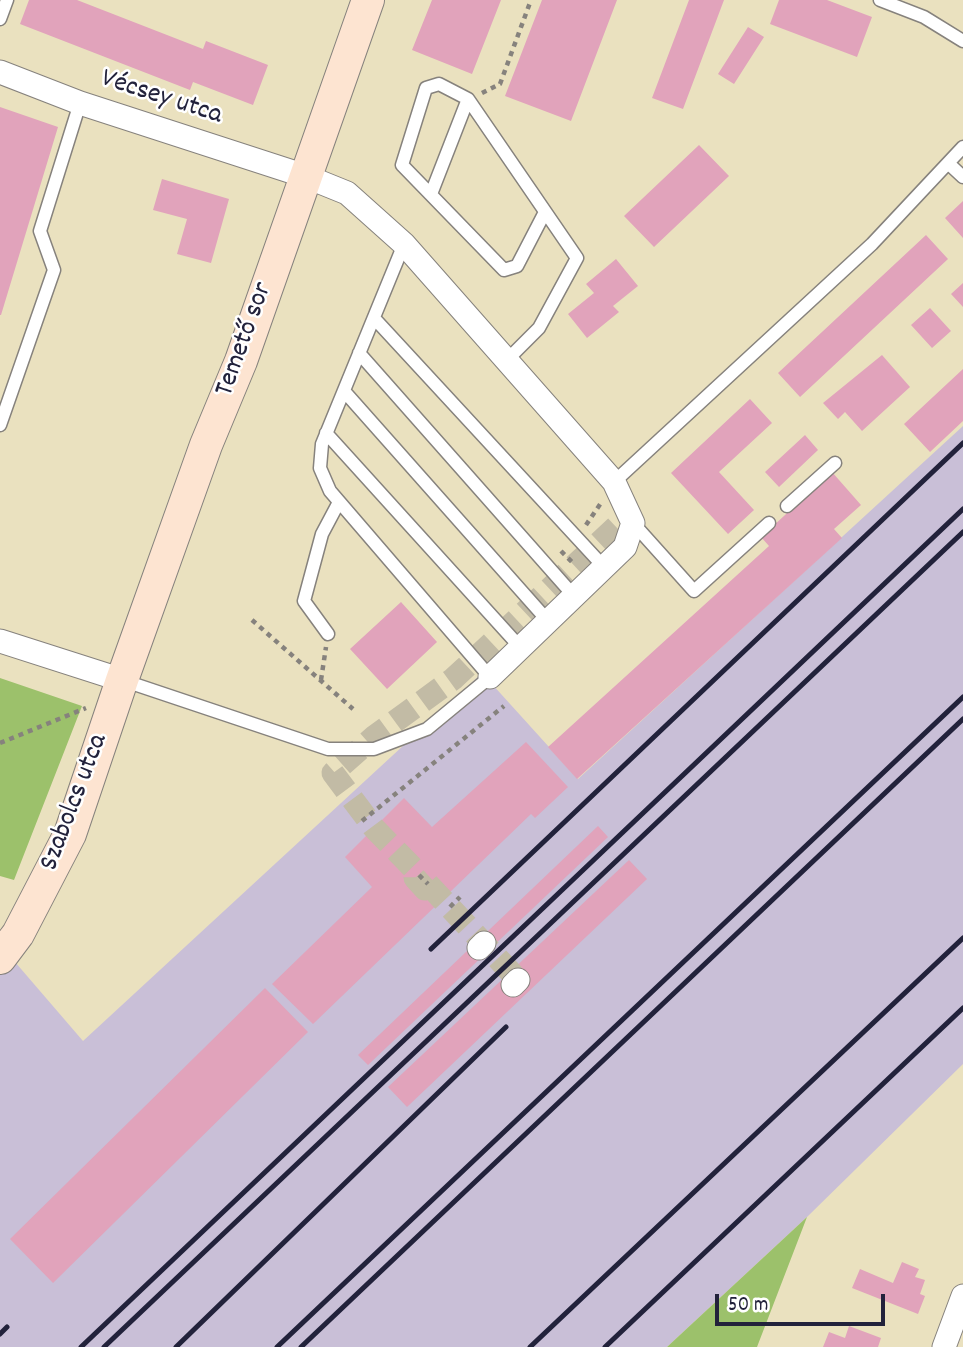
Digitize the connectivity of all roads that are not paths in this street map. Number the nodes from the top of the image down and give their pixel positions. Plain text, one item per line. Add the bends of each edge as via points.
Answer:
1 (7, 0) edge
2 (368, 0) edge
3 (880, 0) edge
4 (0, 19) edge
5 (963, 41) edge
6 (0, 72) edge
7 (468, 99) junction
8 (80, 103) junction
9 (963, 147) edge
10 (948, 163) junction
11 (305, 176) junction
12 (963, 177) edge
13 (431, 194) junction
14 (545, 212) junction
15 (404, 244) junction
16 (374, 318) junction
17 (359, 353) junction
18 (507, 360) junction
19 (344, 391) junction
20 (0, 425) edge
21 (326, 433) junction
22 (835, 463) dead end
23 (614, 482) junction
24 (339, 502) junction
25 (787, 506) dead end
26 (633, 523) junction
27 (769, 523) dead end
28 (604, 567) junction
29 (574, 596) junction
30 (548, 621) junction
31 (328, 634) road end
32 (0, 641) edge
33 (520, 648) junction
34 (489, 677) junction
35 (122, 680) junction
36 (0, 958) edge
37 (963, 1296) edge
38 (944, 1347) edge

1 - 4 lane
2 - 11 street, Temető sor
3 - 5 lane via 925,17
6 - 8 street, Vécsey utca
7 - 13 lane
7 - 13 lane via 439,84 426,88 402,165
7 - 14 lane
8 - 11 street, Vécsey utca
8 - 20 lane via 40,231 54,270
9 - 10 lane
10 - 12 lane
10 - 23 lane via 872,244
11 - 15 street, Vécsey utca via 347,193
11 - 35 street, Temető sor
13 - 14 lane via 504,270 517,266
14 - 18 lane via 577,258 539,328
15 - 16 lane
15 - 18 street, Vécsey utca
16 - 17 lane
16 - 28 lane
17 - 19 lane
17 - 29 lane
18 - 23 street, Vécsey utca
19 - 21 lane
19 - 30 lane
21 - 24 lane via 320,468
21 - 33 lane
22 - 25 lane
23 - 26 street, Vécsey utca
24 - 31 lane via 322,534 304,601
24 - 34 lane
26 - 27 lane via 694,591
26 - 28 street via 625,547
28 - 29 street
29 - 30 street
30 - 33 street
32 - 35 street
33 - 34 street
34 - 35 lane via 426,729 374,749 328,749
35 - 36 street, Szabolcs utca via 70,834 18,934
37 - 38 street

